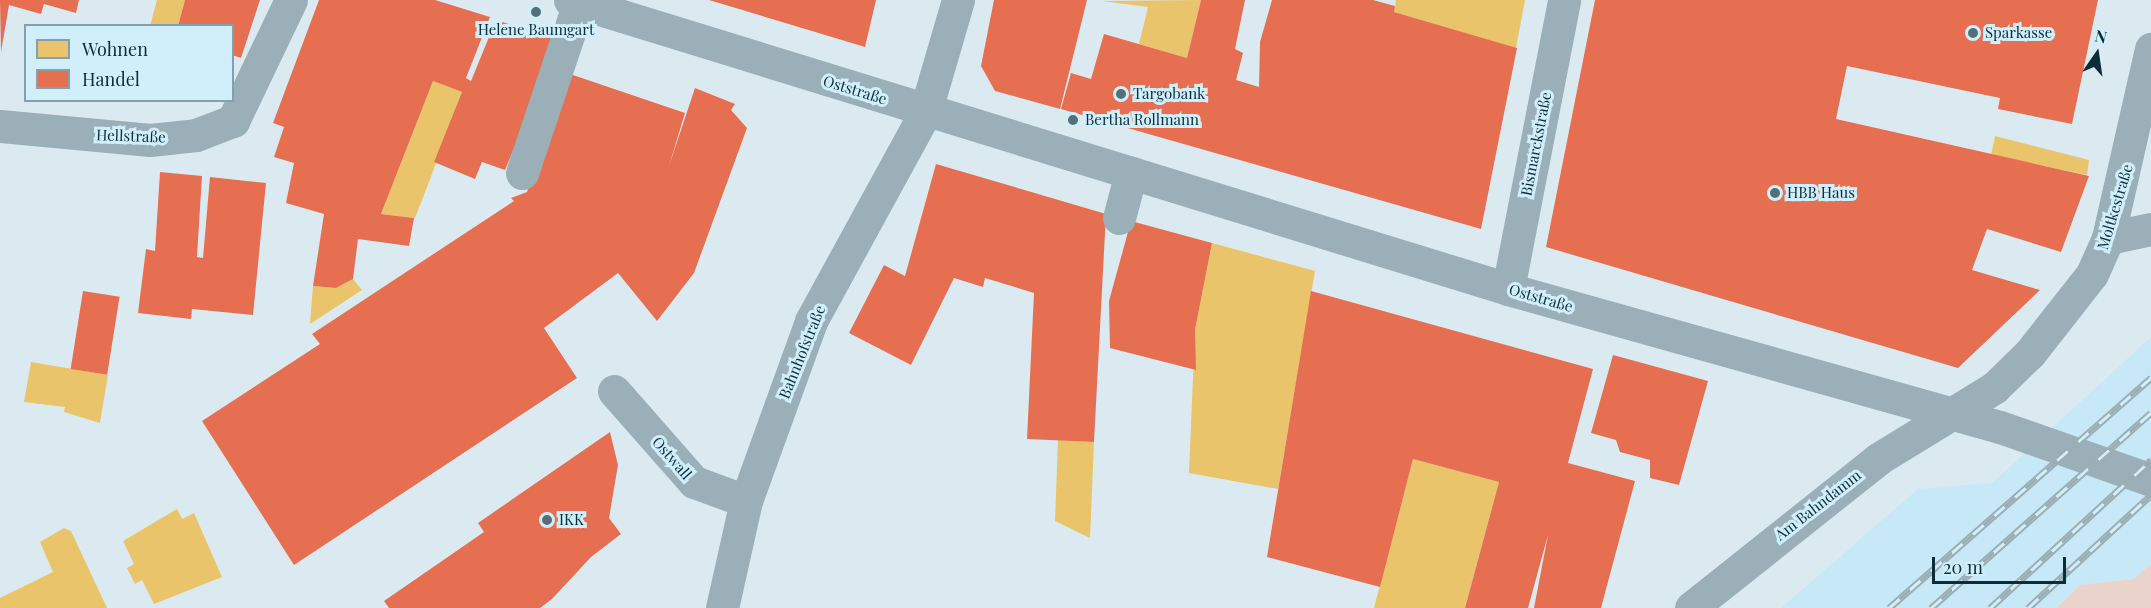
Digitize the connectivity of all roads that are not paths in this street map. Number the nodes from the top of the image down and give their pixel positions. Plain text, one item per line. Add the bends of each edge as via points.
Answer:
1 (291, 0) edge
2 (958, 0) edge
3 (1564, 0) edge
4 (574, 2) edge
5 (2151, 49) edge
6 (925, 113) junction
7 (0, 126) edge
8 (522, 173) dead end
9 (1131, 173) junction
10 (1119, 218) dead end
11 (2151, 229) edge
12 (2108, 238) junction
13 (1508, 289) junction
14 (614, 391) dead end
15 (1954, 416) junction
16 (2151, 480) edge
17 (746, 501) junction
18 (722, 608) edge
19 (1691, 608) edge

1 - 7 street, Hellstraße via 233,121 196,135 150,140
2 - 6 street, Bahnhofstraße
3 - 13 street, Bismarckstraße
4 - 6 street, Oststraße
4 - 8 street, Oststraße via 567,43
5 - 12 street, Moltkestraße
6 - 9 street, Oststraße
6 - 17 street, Bahnhofstraße via 811,321
9 - 10 street
9 - 13 street, Oststraße
11 - 12 street
12 - 15 street, Moltkestraße via 2092,274 2030,353
13 - 15 street, Oststraße
14 - 17 street, Ostwall via 694,482
15 - 16 street, Oststraße
15 - 19 street, Am Bahndamm via 1878,459
17 - 18 street, Bahnhofstraße

